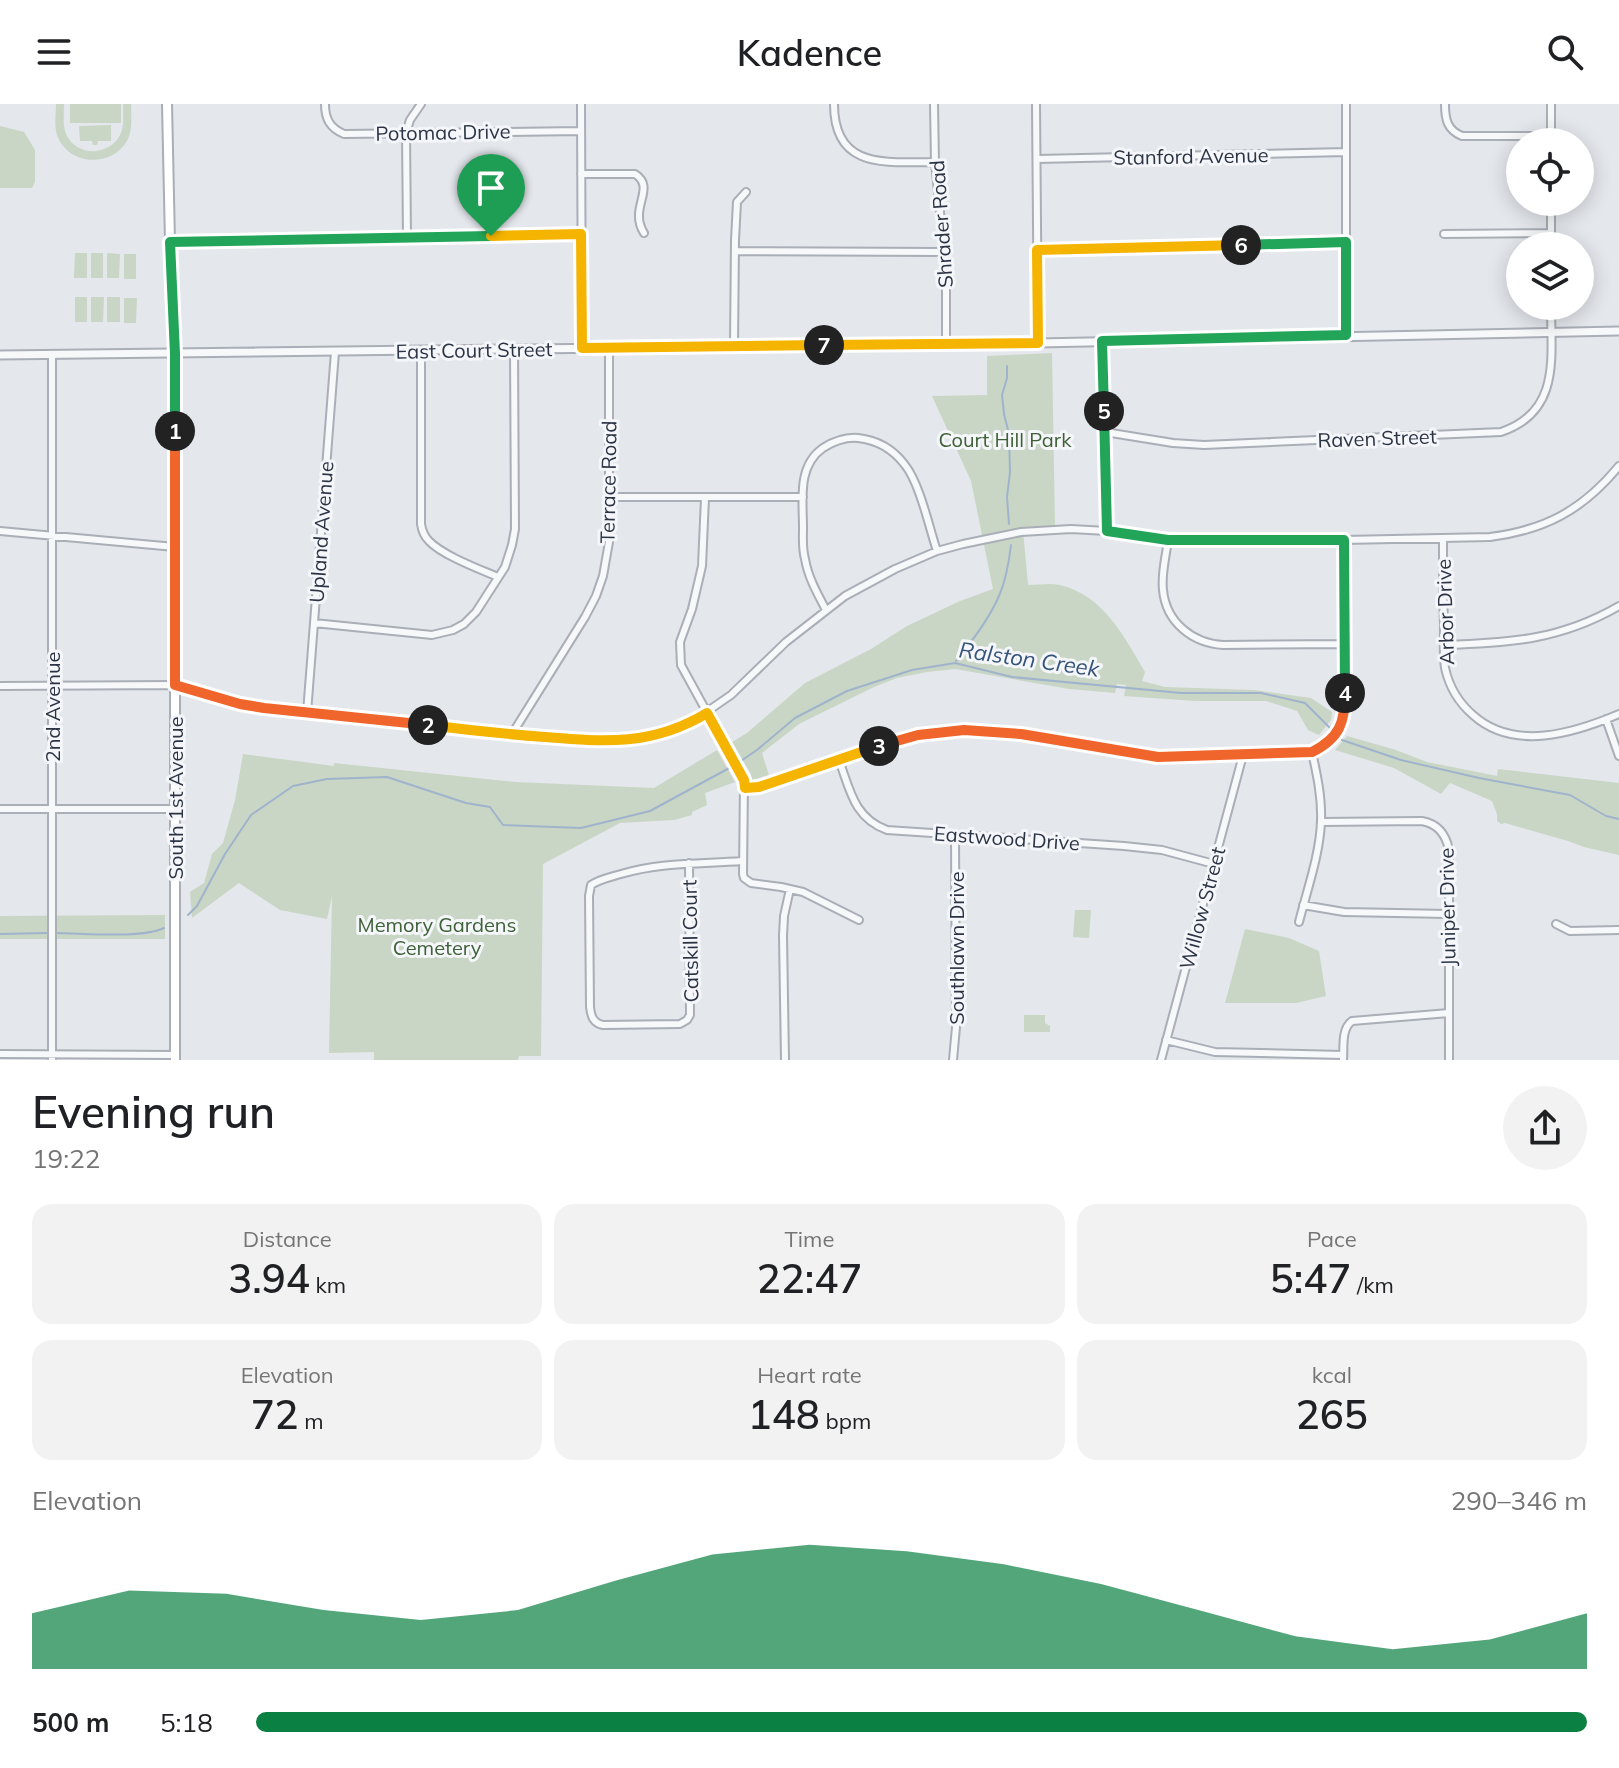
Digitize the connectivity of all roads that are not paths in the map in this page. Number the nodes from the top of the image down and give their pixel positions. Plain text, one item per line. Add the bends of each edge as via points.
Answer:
1 (167, 104) edge
2 (325, 104) edge
3 (421, 104) edge
4 (581, 104) edge
5 (834, 104) edge
6 (934, 104) edge
7 (1036, 104) edge
8 (1346, 104) edge
9 (1445, 104) edge
10 (1551, 104) edge
11 (1551, 128) edge
12 (581, 131) junction
13 (406, 133) junction
14 (1506, 137) edge
15 (1346, 152) junction
16 (1037, 159) junction
17 (935, 162) junction
18 (581, 174) junction
19 (746, 192) dead end
20 (644, 233) dead end
21 (1506, 233) edge
22 (581, 234) junction
23 (1444, 234) dead end
24 (407, 237) junction
25 (170, 242) junction
26 (1346, 242) junction
27 (1037, 250) junction
28 (735, 251) junction
29 (945, 252) junction
30 (1551, 320) edge
31 (1619, 331) edge
32 (1551, 332) junction
33 (1346, 335) junction
34 (1102, 341) junction
35 (946, 343) junction
36 (1038, 343) junction
37 (734, 346) junction
38 (582, 348) junction
39 (609, 348) junction
40 (514, 349) junction
41 (421, 350) junction
42 (335, 352) junction
43 (175, 354) junction
44 (0, 355) edge
45 (52, 355) junction
46 (1105, 432) junction
47 (1619, 466) edge
48 (610, 497) junction
49 (803, 497) junction
50 (705, 498) junction
51 (0, 531) edge
52 (1107, 531) junction
53 (52, 535) junction
54 (1443, 538) junction
55 (1168, 540) junction
56 (1344, 540) junction
57 (175, 547) junction
58 (937, 551) junction
59 (498, 577) junction
60 (1619, 606) edge
61 (826, 610) junction
62 (314, 623) junction
63 (1345, 644) junction
64 (1444, 645) junction
65 (175, 685) junction
66 (0, 686) edge
67 (51, 686) junction
68 (307, 713) junction
69 (707, 713) junction
70 (1619, 714) edge
71 (1606, 719) junction
72 (512, 734) junction
73 (1312, 752) junction
74 (1243, 755) junction
75 (1619, 756) edge
76 (839, 760) junction
77 (745, 788) junction
78 (52, 808) junction
79 (0, 809) edge
80 (175, 809) junction
81 (1321, 822) junction
82 (955, 835) junction
83 (742, 861) junction
84 (689, 863) junction
85 (1214, 864) junction
86 (790, 889) junction
87 (1303, 905) junction
88 (1448, 914) junction
89 (859, 920) dead end
90 (1299, 922) dead end
91 (1556, 924) dead end
92 (1619, 930) edge
93 (1449, 1013) junction
94 (1166, 1040) junction
95 (0, 1054) edge
96 (52, 1057) edge
97 (175, 1057) edge
98 (1343, 1057) edge
99 (785, 1060) edge
100 (953, 1060) edge
101 (1161, 1060) edge
102 (1449, 1060) edge

1 - 25 main road, South 1st Avenue
2 - 13 street, Potomac Drive via 329,123 344,134
3 - 13 street
4 - 12 street
5 - 17 street via 839,136 857,155 874,161
6 - 17 street, Shrader Road
7 - 16 street
8 - 15 street
9 - 14 street via 1445,119 1456,134
10 - 11 street
12 - 13 street, Potomac Drive
12 - 18 street
13 - 24 street
15 - 16 street, Stanford Avenue
15 - 26 street
16 - 27 street
17 - 29 street, Shrader Road
18 - 20 street via 639,176 644,187 638,220
18 - 22 street
19 - 28 street via 737,202
21 - 23 street
22 - 24 street
22 - 38 street
24 - 25 street
25 - 43 main road, South 1st Avenue
26 - 27 street
26 - 33 street
27 - 36 street
28 - 29 street
28 - 37 street
29 - 35 street, Shrader Road
30 - 32 street, Raven Street
31 - 32 street, East Court Street
32 - 33 street, East Court Street
32 - 46 street, Raven Street via 1544,397 1527,418 1501,432 1204,445
33 - 34 street, East Court Street
34 - 36 street, East Court Street
34 - 46 street
35 - 36 street, East Court Street
35 - 37 street, East Court Street
37 - 39 street, East Court Street
38 - 39 street, East Court Street
38 - 40 street, East Court Street
39 - 48 street, Terrace Road
40 - 41 street, East Court Street
40 - 59 street via 515,529
41 - 42 street, East Court Street
41 - 59 street via 422,531 435,546
42 - 43 street, East Court Street
42 - 62 street, Upland Avenue
43 - 45 street, East Court Street
43 - 57 main road, South 1st Avenue
44 - 45 street, East Court Street
45 - 53 street, 2nd Avenue
46 - 52 street
47 - 54 street via 1582,503 1538,527 1490,537
48 - 50 street
48 - 72 street, Terrace Road via 608,550 596,596
49 - 50 street
49 - 58 street via 805,473 817,452 839,439 872,440 898,456 910,472
49 - 61 street via 805,561
50 - 69 street via 702,566 679,647 684,673
51 - 53 street
52 - 55 street
52 - 58 street via 1021,532
53 - 57 street
53 - 67 street, 2nd Avenue
54 - 56 street
54 - 64 street, Arbor Drive
55 - 56 street
55 - 63 street via 1164,600 1187,634 1223,645
56 - 63 street
57 - 65 main road, South 1st Avenue
58 - 61 street via 863,585
59 - 62 street via 464,624 440,634
60 - 64 street via 1584,624 1531,639
61 - 69 street
62 - 68 street, Upland Avenue
63 - 73 street via 1345,711 1330,741
64 - 71 street, Arbor Drive via 1445,668 1460,701 1496,730 1534,737
65 - 67 street
65 - 68 street via 240,704
65 - 80 main road, South 1st Avenue
66 - 67 street
67 - 78 street, 2nd Avenue
68 - 72 street
69 - 72 street via 669,731 628,740
69 - 77 street
70 - 71 street, Arbor Drive
71 - 75 street
73 - 74 street
73 - 81 street
74 - 76 street via 1158,757 964,730 908,737
74 - 85 street, Willow Street
76 - 77 street
76 - 82 street, Eastwood Drive via 855,803 872,824
77 - 83 street
78 - 79 street
78 - 80 street
78 - 96 street, 2nd Avenue
80 - 97 main road, South 1st Avenue
81 - 87 street
81 - 88 street, Juniper Drive via 1432,823 1448,845
82 - 85 street, Eastwood Drive via 1137,847
82 - 100 street, Southlawn Drive
83 - 84 street, Catskill Court
83 - 86 street via 744,878 751,883
84 - 84 street, Catskill Court via 647,867 591,885 590,1007 597,1024 680,1024 690,1015
85 - 94 street, Willow Street
86 - 89 street
86 - 99 street via 783,936
87 - 88 street via 1344,912
87 - 90 street
88 - 93 street, Juniper Drive
91 - 92 street via 1570,931
93 - 98 street via 1352,1021 1345,1029
93 - 102 street, Juniper Drive
94 - 98 street via 1215,1052
94 - 101 street, Willow Street
95 - 96 street
96 - 97 street

